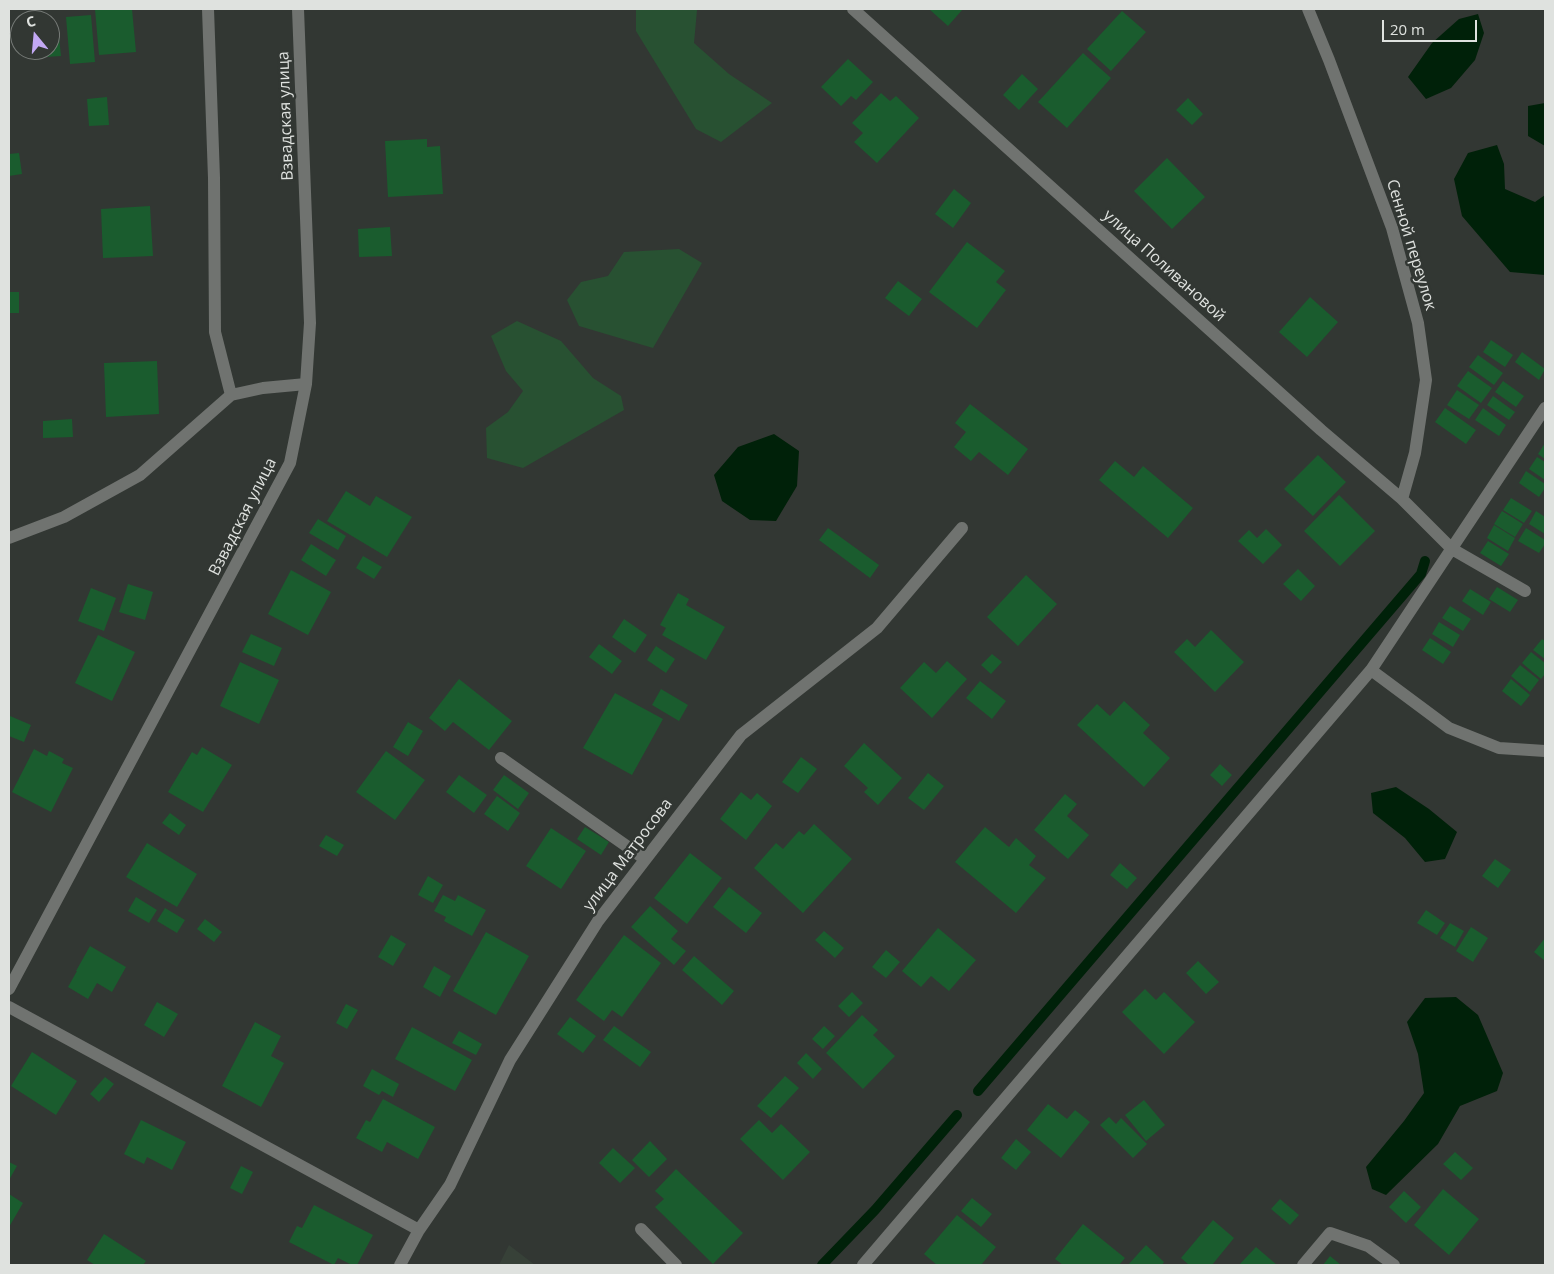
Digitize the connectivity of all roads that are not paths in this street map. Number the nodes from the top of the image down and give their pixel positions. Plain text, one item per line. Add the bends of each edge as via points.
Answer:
1 (208, 9) edge
2 (298, 9) edge
3 (853, 9) edge
4 (1308, 9) edge
5 (306, 384) junction
6 (231, 395) junction
7 (1545, 408) edge
8 (1402, 499) junction
9 (962, 528) dead end
10 (9, 538) edge
11 (1452, 549) junction
12 (1525, 591) dead end
13 (1371, 670) junction
14 (1545, 751) edge
15 (500, 758) dead end
16 (645, 859) junction
17 (9, 989) edge
18 (9, 1007) edge
19 (641, 1229) dead end
20 (419, 1230) junction
21 (400, 1265) edge
22 (676, 1265) edge
23 (863, 1265) edge
24 (1303, 1265) edge
25 (1394, 1265) edge

1 - 6 street via 215,332
2 - 5 street, Взвадская улица via 310,323
3 - 8 street, улица Поливановой
4 - 8 street, Сенной переулок via 1392,228 1418,323 1426,380 1415,453
5 - 6 street
5 - 17 street, Взвадская улица via 290,463
6 - 10 street via 140,476 64,516
7 - 11 street
8 - 11 street, улица Поливановой
9 - 16 street, улица Матросова via 877,628 741,735
11 - 12 street, улица Поливановой
11 - 13 street
13 - 14 street via 1449,728 1499,748
13 - 23 street
15 - 16 street
16 - 20 street, улица Матросова via 598,921 510,1060 450,1185
18 - 20 street
19 - 22 street
20 - 21 street, улица Матросова
24 - 25 street via 1330,1233 1368,1246

